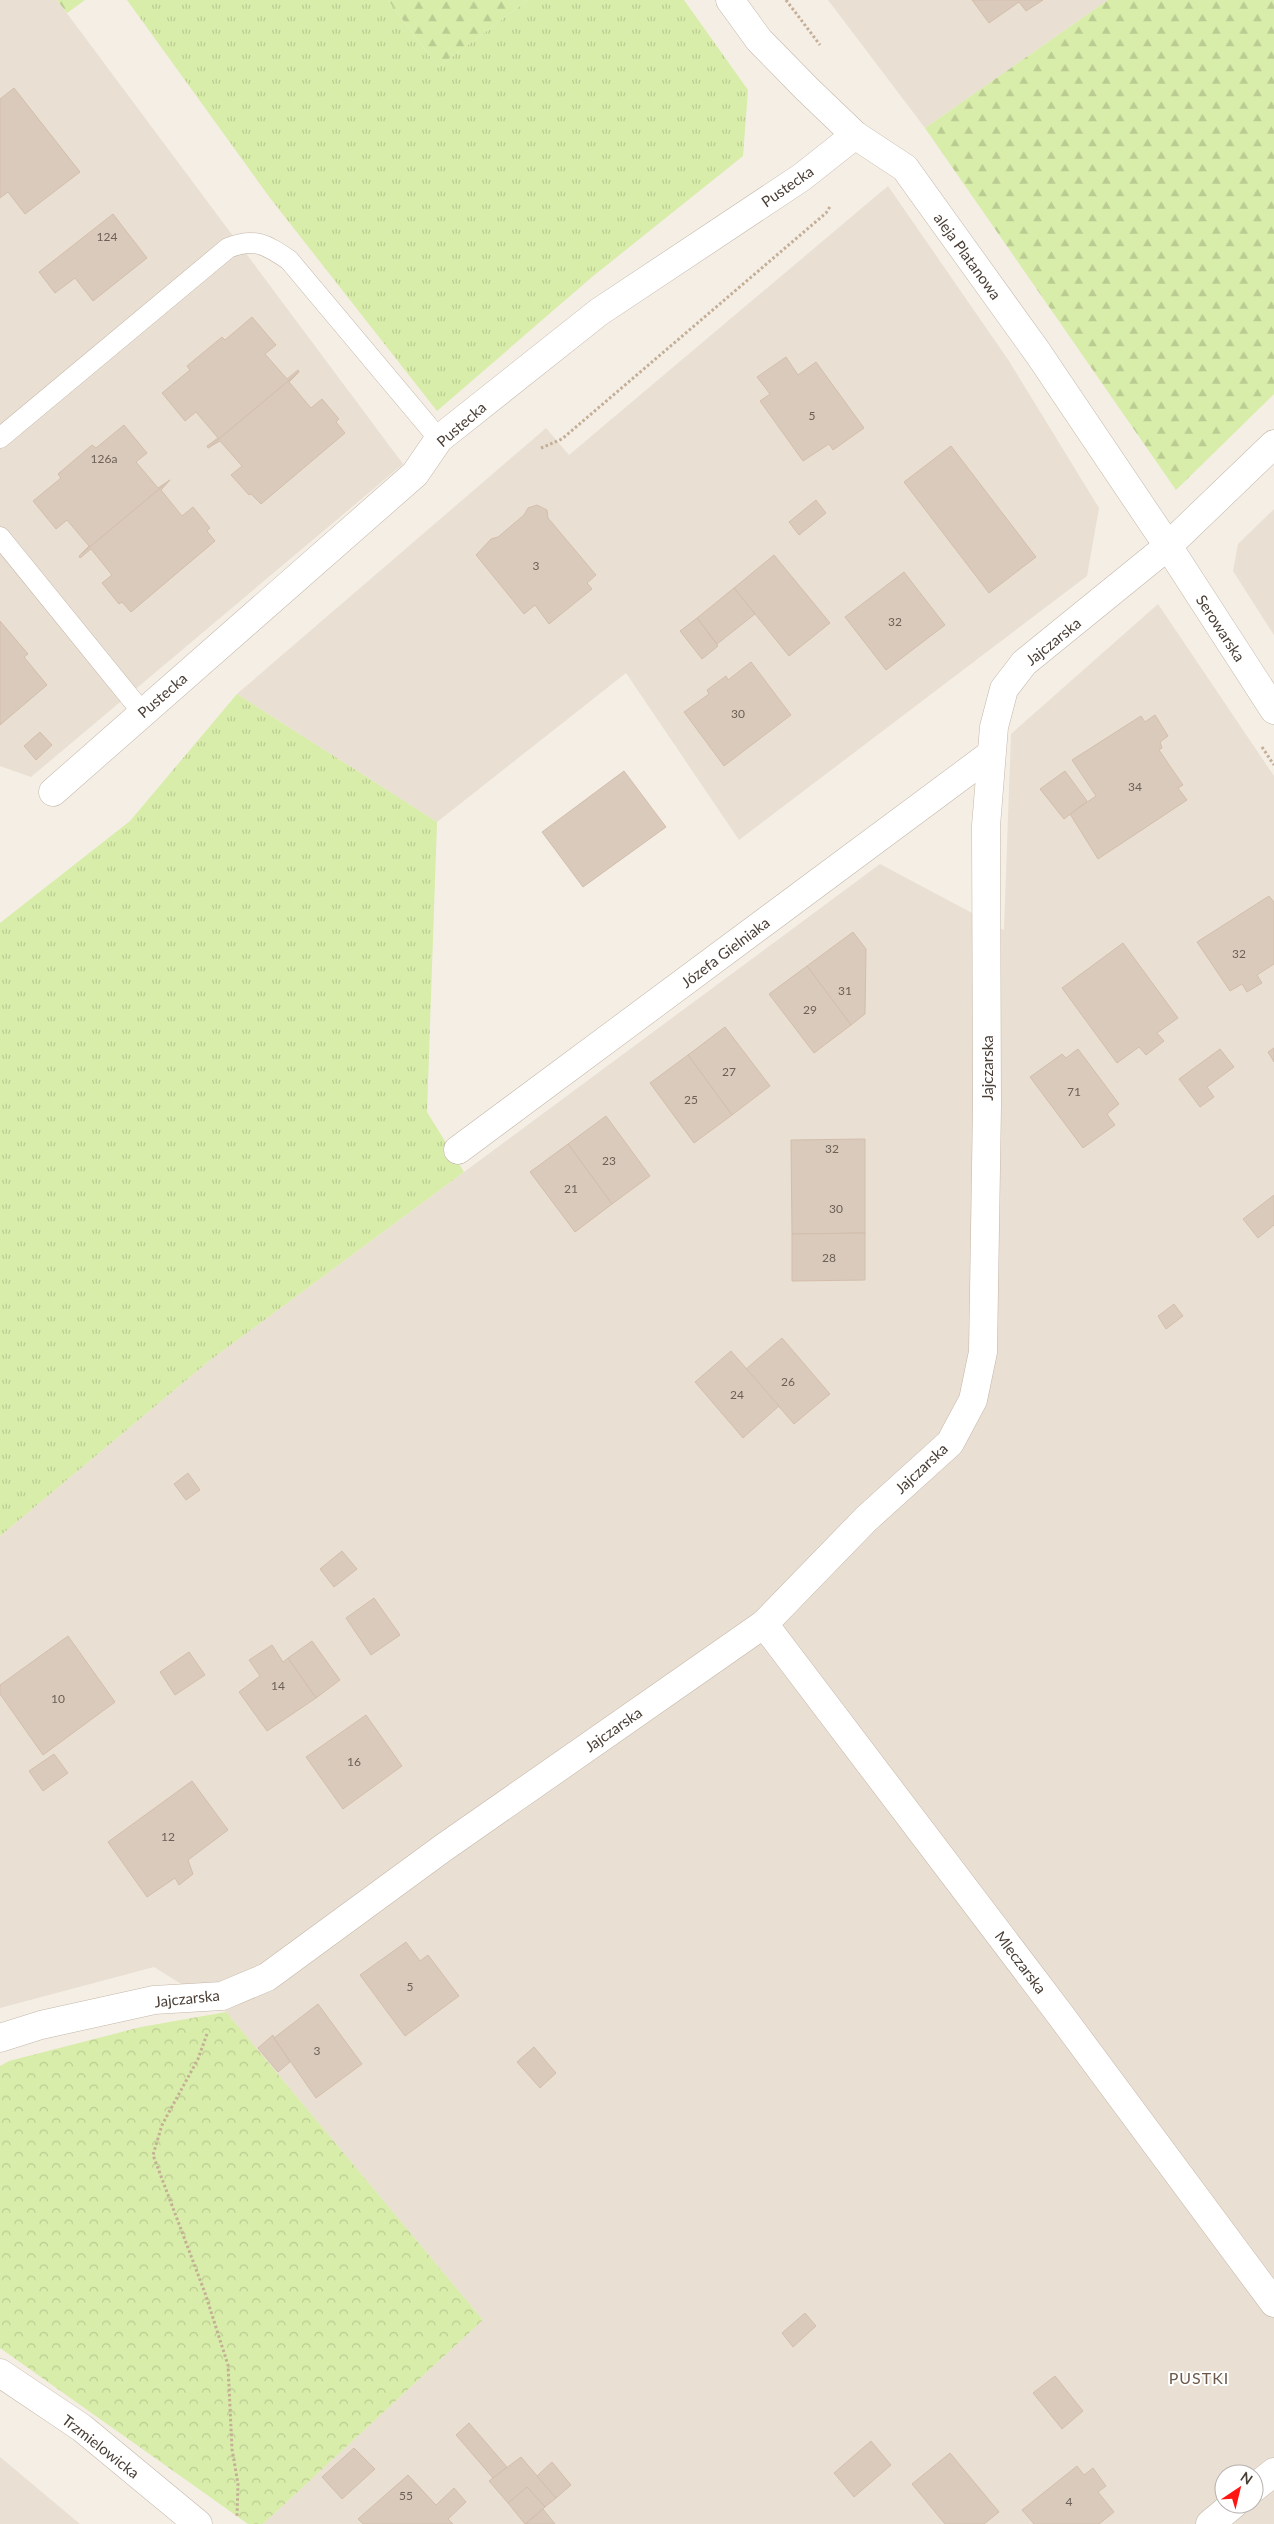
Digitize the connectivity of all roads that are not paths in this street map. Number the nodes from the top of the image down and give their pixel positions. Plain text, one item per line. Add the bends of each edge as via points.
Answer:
1 (730, 0) edge
2 (855, 135) junction
3 (0, 438) edge
4 (439, 439) junction
5 (1274, 444) edge
6 (0, 537) edge
7 (1168, 546) junction
8 (1274, 710) edge
9 (142, 712) junction
10 (990, 754) junction
11 (53, 792) dead end
12 (458, 1150) dead end
13 (764, 1624) junction
14 (0, 2038) edge
15 (1274, 2303) edge
16 (0, 2373) edge
17 (1274, 2472) edge
18 (1264, 2480) edge
19 (1222, 2514) edge
20 (198, 2524) edge
21 (1210, 2524) edge

1 - 2 street, aleja Platanowa via 759,40
2 - 4 street, Pustecka via 802,177 600,312
2 - 7 street, aleja Platanowa via 905,168 1038,353
3 - 4 lane via 228,248 245,241 269,246 289,260
4 - 9 street, Pustecka via 415,474
5 - 7 street, Jajczarska
6 - 9 lane
7 - 8 street, Serowarska
7 - 10 street, Jajczarska via 1024,663 1004,689
9 - 11 street, Pustecka
10 - 12 street, Józefa Gielniaka
10 - 13 street, Jajczarska via 986,826 987,1106 983,1352 973,1400 950,1442 866,1519
13 - 14 street, Jajczarska via 444,1848 267,1977 222,1996 154,2000 41,2025
13 - 15 street, Mleczarska
16 - 20 street, Trzmielowicka via 82,2428
17 - 18 street
19 - 21 street

